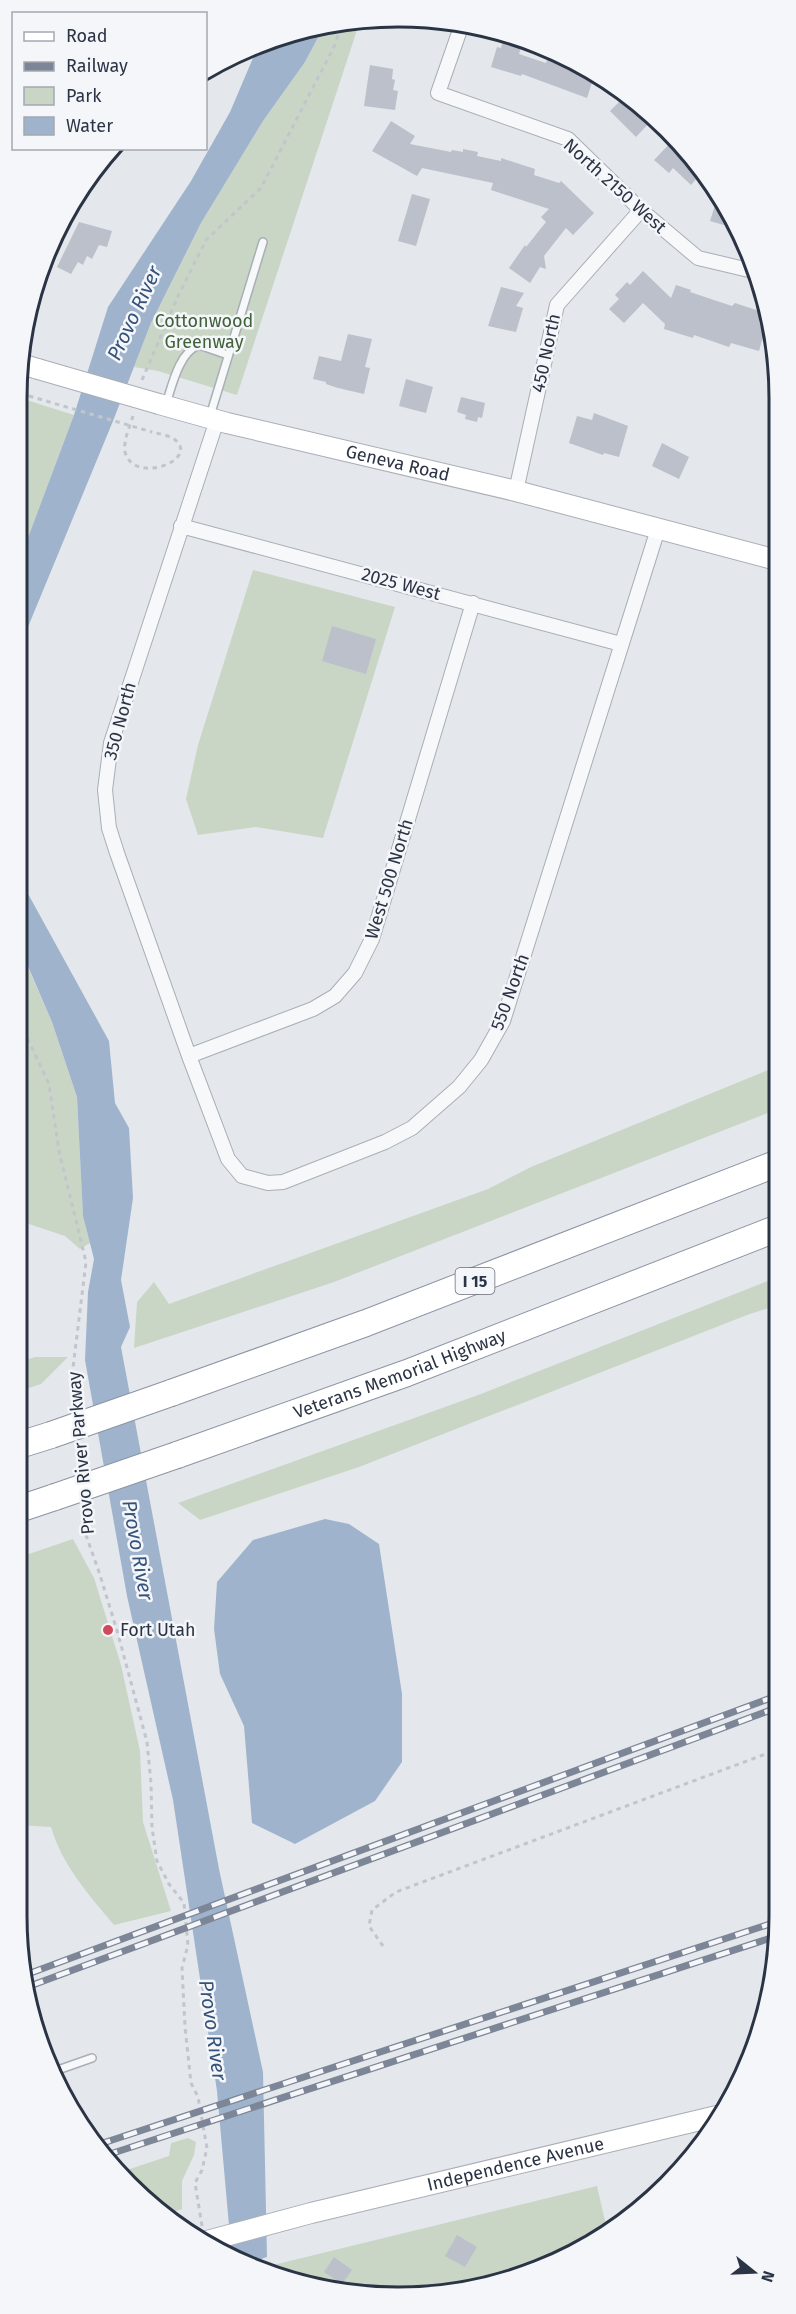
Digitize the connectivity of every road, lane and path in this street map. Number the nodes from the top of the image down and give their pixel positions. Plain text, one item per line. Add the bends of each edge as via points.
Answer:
1 (339, 32) edge
2 (459, 32) edge
3 (641, 210) junction
4 (264, 242) dead end
5 (746, 269) edge
6 (228, 355) junction
7 (29, 367) edge
8 (142, 381) dead end
9 (27, 395) edge
10 (162, 405) junction
11 (133, 413) dead end
12 (213, 419) junction
13 (130, 426) edge
14 (130, 426) edge
15 (130, 426) edge
16 (130, 426) edge
17 (516, 491) junction
18 (181, 526) junction
19 (658, 529) junction
20 (769, 558) edge
21 (473, 603) junction
22 (621, 644) junction
23 (27, 1037) edge
24 (189, 1056) junction
25 (769, 1166) edge
26 (769, 1232) edge
27 (75, 1410) dead end
28 (27, 1443) edge
29 (78, 1444) dead end
30 (81, 1478) dead end
31 (83, 1501) dead end
32 (27, 1506) edge
33 (769, 1753) edge
34 (382, 1946) dead end
35 (92, 2058) dead end
36 (60, 2069) edge
37 (704, 2125) edge
38 (204, 2232) edge
39 (208, 2234) edge

1 - 8 path via 261,188 206,240
2 - 3 street, North 2150 West via 438,93 568,139
3 - 5 street, North 2150 West via 698,258
3 - 17 street, 450 North via 556,304
4 - 6 lane
6 - 10 lane via 199,345 192,348
6 - 12 lane
7 - 10 main road, Geneva Road, bridge
9 - 13 path, bridge
10 - 12 main road, Geneva Road
11 - 16 path, bridge
12 - 17 main road, Geneva Road
12 - 18 street, 350 North
14 - 15 path, bridge via 173,438 179,444 176,462 148,468 132,462 124,449
17 - 19 main road, Geneva Road
18 - 21 street, 2025 West
18 - 24 street, 350 North via 111,743 105,790 109,828
19 - 20 main road, Geneva Road
19 - 22 street, 550 North
21 - 22 street, 2025 West
21 - 24 street, West 500 North via 372,939 356,973 335,996 313,1009
22 - 24 street, 550 North via 503,1021 481,1060 459,1087 412,1128 385,1142 283,1182 268,1183 242,1176 228,1159
23 - 27 path, Provo River Parkway via 49,1084 58,1151 86,1262 72,1376
25 - 28 highway, I 15, bridge via 366,1323
26 - 32 highway, Veterans Memorial Highway, bridge via 407,1373
29 - 30 path, Provo River Parkway
31 - 38 path, Provo River Parkway via 86,1535 147,1742 157,1861 184,1903 188,1945 182,1968 185,2027 191,2083 198,2097 207,2148 195,2183
33 - 34 path via 396,1892 372,1910 369,1926
35 - 36 lane
37 - 39 main road, Independence Avenue

